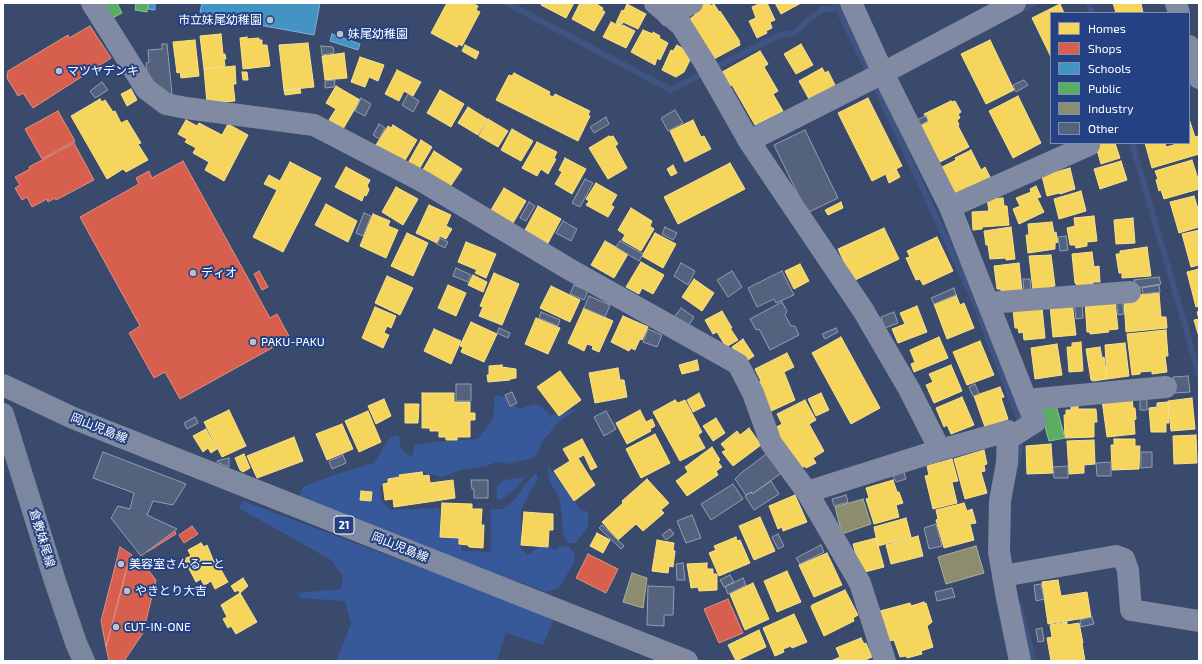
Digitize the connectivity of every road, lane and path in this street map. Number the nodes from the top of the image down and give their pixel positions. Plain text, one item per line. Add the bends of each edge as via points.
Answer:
1 (92, 3) edge
2 (692, 3) edge
3 (851, 3) edge
4 (1015, 3) edge
5 (662, 9) edge
6 (1190, 49) edge
7 (876, 77) junction
8 (1199, 78) edge
9 (749, 141) junction
10 (1089, 145) dead end
11 (950, 207) junction
12 (1130, 292) dead end
13 (988, 303) junction
14 (3, 385) edge
15 (1166, 387) dead end
16 (1026, 400) junction
17 (3, 414) edge
18 (1016, 434) junction
19 (940, 450) junction
20 (807, 492) junction
21 (1010, 575) junction
22 (1199, 621) edge
23 (84, 661) edge
24 (686, 661) edge
25 (885, 661) edge
26 (1020, 661) edge

1 - 20 street via 146,89 166,104 314,125 422,181 575,273 738,364 753,393 771,443
2 - 5 street
3 - 7 street
4 - 7 street
5 - 9 street via 681,25
6 - 8 street
7 - 9 street
7 - 11 street
9 - 19 street via 863,310
10 - 11 street
11 - 13 street
12 - 13 street
13 - 16 street
14 - 24 main road, 岡山児島線 / 21 via 73,418
15 - 16 street
16 - 18 street via 1035,422
17 - 23 main road, 倉敷妹尾線 via 54,578
18 - 19 street via 1008,431
18 - 21 street via 1007,463 1000,501 999,552
19 - 20 street
20 - 25 street via 860,583
21 - 22 street via 1116,556 1124,559 1128,570 1131,610
21 - 26 street

